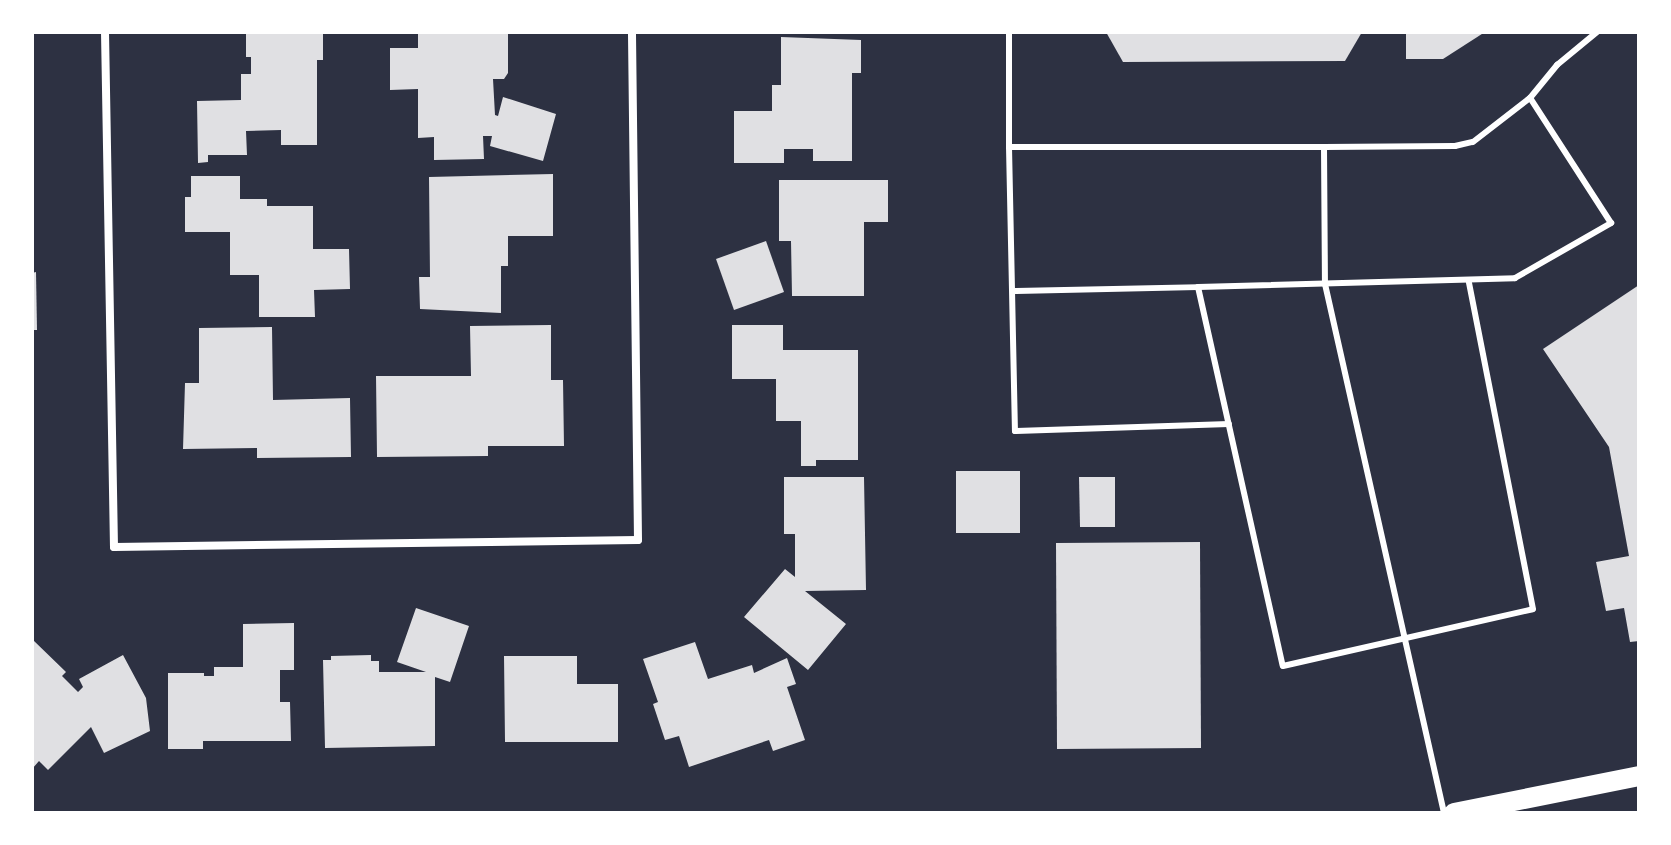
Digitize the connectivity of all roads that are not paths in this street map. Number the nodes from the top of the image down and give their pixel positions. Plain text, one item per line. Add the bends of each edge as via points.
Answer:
1 (105, 32) edge
2 (632, 32) edge
3 (1009, 32) edge
4 (1597, 32) edge
5 (1530, 98) junction
6 (1009, 147) junction
7 (1324, 147) junction
8 (1469, 282) junction
9 (1325, 284) junction
10 (1198, 287) junction
11 (1013, 291) junction
12 (1229, 424) junction
13 (1405, 641) junction
14 (1639, 776) edge
15 (1444, 813) edge
16 (1454, 813) edge

1 - 2 street via 114,547 638,540
3 - 6 lane
4 - 5 lane via 1557,65
5 - 7 lane via 1489,132 1455,146
5 - 8 lane via 1611,223 1515,278
6 - 7 lane
6 - 11 lane
7 - 9 lane
8 - 9 lane
8 - 13 lane via 1533,609
9 - 10 lane
9 - 13 lane
10 - 11 lane
10 - 12 lane
11 - 12 lane via 1015,431
12 - 13 lane via 1283,666
13 - 15 lane
14 - 16 main road

